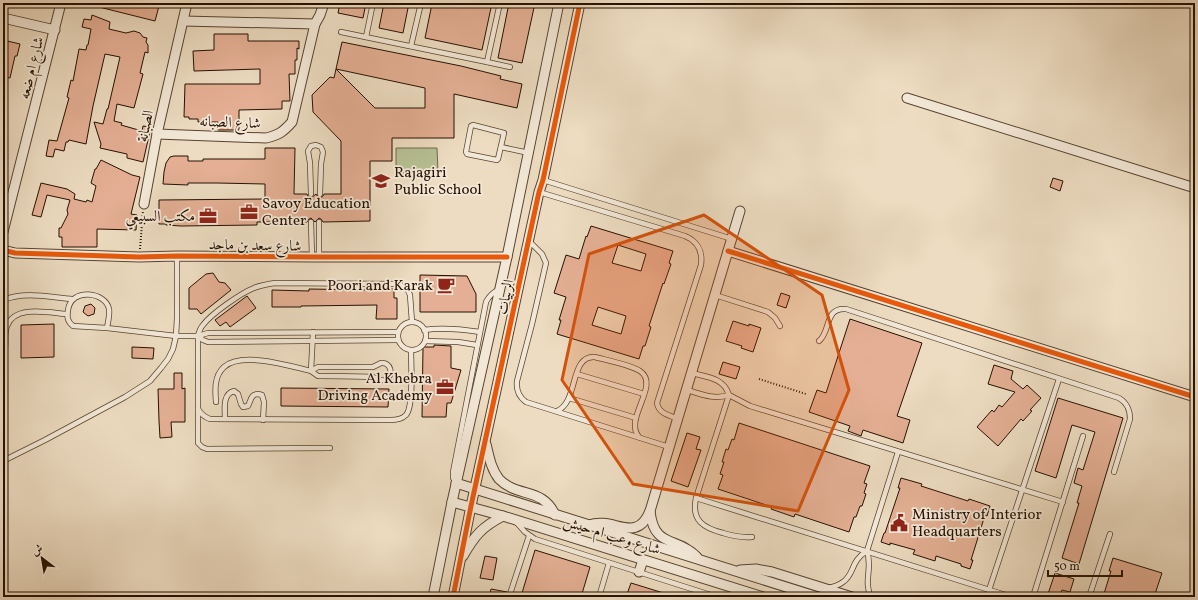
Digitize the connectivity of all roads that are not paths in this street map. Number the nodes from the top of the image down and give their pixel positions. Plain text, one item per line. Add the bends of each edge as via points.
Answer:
1 (61, 3) edge
2 (187, 3) edge
3 (324, 3) edge
4 (373, 3) edge
5 (421, 3) edge
6 (500, 3) edge
7 (560, 3) edge
8 (580, 3) edge
9 (3, 18) edge
10 (183, 20) junction
11 (315, 24) junction
12 (55, 30) junction
13 (341, 32) dead end
14 (366, 37) junction
15 (411, 46) junction
16 (487, 62) junction
17 (510, 67) dead end
18 (907, 98) dead end
19 (158, 134) junction
20 (501, 147) junction
21 (529, 153) junction
22 (543, 180) junction
23 (1195, 188) edge
24 (539, 192) junction
25 (311, 194) dead end
26 (320, 194) dead end
27 (144, 204) road end
28 (740, 211) dead end
29 (311, 222) dead end
30 (319, 222) dead end
31 (3, 232) edge
32 (732, 239) junction
33 (529, 241) junction
34 (3, 250) edge
35 (728, 251) junction
36 (177, 256) junction
37 (316, 257) junction
38 (507, 257) junction
39 (500, 290) junction
40 (715, 295) junction
41 (72, 299) junction
42 (3, 300) edge
43 (67, 314) junction
44 (412, 322) junction
45 (780, 326) dead end
46 (107, 328) junction
47 (424, 330) junction
48 (313, 332) junction
49 (398, 332) junction
50 (480, 332) junction
51 (176, 336) junction
52 (198, 336) junction
53 (398, 340) junction
54 (313, 341) junction
55 (425, 341) junction
56 (820, 341) dead end
57 (477, 345) junction
58 (6, 348) dead end
59 (411, 350) junction
60 (311, 371) junction
61 (692, 373) junction
62 (577, 374) junction
63 (1059, 379) junction
64 (687, 390) junction
65 (644, 394) junction
66 (729, 395) junction
67 (1195, 397) edge
68 (569, 398) junction
69 (216, 402) dead end
70 (198, 409) junction
71 (557, 411) junction
72 (636, 418) junction
73 (225, 419) junction
74 (678, 419) junction
75 (263, 420) junction
76 (1083, 436) dead end
77 (639, 437) junction
78 (485, 441) junction
79 (670, 447) junction
80 (330, 448) dead end
81 (898, 452) junction
82 (3, 461) edge
83 (1114, 472) dead end
84 (456, 483) junction
85 (474, 489) junction
86 (1021, 490) junction
87 (696, 498) junction
88 (452, 502) junction
89 (1063, 502) junction
90 (471, 506) junction
91 (650, 511) junction
92 (555, 514) junction
93 (503, 516) junction
94 (514, 519) junction
95 (589, 525) junction
96 (1110, 534) dead end
97 (529, 536) junction
98 (752, 537) dead end
99 (866, 551) junction
100 (643, 560) junction
101 (700, 560) junction
102 (459, 563) junction
103 (610, 563) junction
104 (735, 571) junction
105 (639, 572) junction
106 (826, 589) junction
107 (989, 590) junction
108 (433, 597) edge
109 (453, 597) edge
110 (509, 597) edge
111 (599, 597) edge
112 (717, 597) edge
113 (763, 597) edge
114 (818, 597) edge
115 (852, 597) edge
116 (871, 597) edge
117 (1012, 597) edge
118 (1033, 597) edge
119 (1089, 597) edge

1 - 12 street, شارع ام ضعه
2 - 10 street, الصبانة
3 - 11 street, شارع الصبانه
4 - 14 lane
5 - 15 lane
6 - 16 lane
7 - 21 street, الربيات
8 - 22 street, الربيات
9 - 12 street
10 - 11 street
10 - 19 street, الصبانة
11 - 19 street, شارع الصبانه via 295,112 292,122 285,130 276,136 266,138
12 - 31 street, شارع ام ضعه
13 - 14 lane
14 - 15 lane
15 - 16 lane
16 - 17 lane
18 - 23 street
19 - 27 street, الصبانة
20 - 20 lane via 497,160 467,154 472,126 503,132
20 - 21 lane
21 - 38 street, الربيات
22 - 24 street, الربيات
22 - 32 lane
24 - 33 street, الربيات
24 - 74 lane via 685,236 693,240 699,248 701,265 657,403 662,412
25 - 26 lane via 308,151 311,146 316,145 321,147 323,152
28 - 32 street
29 - 37 lane
30 - 37 lane
32 - 35 street
33 - 71 lane via 544,257 546,266 517,389 526,402
33 - 78 street, الربيات
34 - 36 street, شارع سعد بن ماجد via 15,253
35 - 40 street
35 - 67 street
36 - 37 street, شارع سعد بن ماجد
36 - 51 lane
37 - 38 street, شارع سعد بن ماجد
38 - 39 street, الربيات
39 - 50 lane via 487,299
39 - 84 street, الربيات
40 - 45 lane via 768,312
40 - 61 street
41 - 42 lane via 29,295 11,296
41 - 43 lane via 68,304
41 - 46 lane via 81,294 100,298 109,309
43 - 46 lane via 73,326
43 - 58 lane via 34,311 19,314 7,325
44 - 47 lane via 419,324
44 - 49 lane via 404,325
44 - 52 lane via 409,290 400,284 275,283 247,290 208,319
46 - 51 lane
47 - 50 lane via 457,328
47 - 55 lane
48 - 49 lane
48 - 52 lane via 208,333
48 - 54 lane
49 - 53 lane
50 - 57 lane
51 - 52 lane
51 - 82 lane via 168,359 150,381 125,397
52 - 54 lane via 208,342
52 - 70 lane
53 - 54 lane
53 - 59 lane via 403,347
54 - 60 lane
55 - 57 lane
55 - 59 lane via 420,348
56 - 63 lane via 833,313 846,309
57 - 84 lane via 453,472
59 - 75 lane via 410,405 405,415 399,419
60 - 60 lane via 318,376 374,377 383,381 389,376 390,369 384,362 373,367 318,367
60 - 69 lane via 266,361 247,360 230,363 218,376
61 - 64 street
61 - 66 lane via 722,383
62 - 65 lane
62 - 65 lane via 584,359 595,357 642,372 646,384
62 - 68 lane
63 - 83 lane via 1119,398 1128,406 1130,418
63 - 86 lane
64 - 66 lane via 712,397 721,398
64 - 74 street
65 - 72 lane
66 - 81 lane via 750,406
66 - 87 lane
68 - 71 lane via 566,405
68 - 72 lane
70 - 73 lane via 204,417
70 - 80 lane via 198,443 207,449
71 - 77 lane
72 - 77 lane via 634,430
73 - 75 lane
73 - 75 lane via 226,397 234,391 238,394 243,407 248,406 254,395 262,396
74 - 79 street
76 - 89 lane
77 - 79 lane
78 - 85 street, الربيات
78 - 92 street via 493,468 499,478 511,487 541,498 550,505
79 - 91 street
81 - 86 lane
81 - 99 lane
84 - 85 street, شارع وعب ام حيش
84 - 88 street, الربيات
85 - 90 street, الربيات
85 - 92 street, شارع وعب ام حيش
86 - 89 lane
86 - 107 lane
87 - 98 lane via 696,514 706,527 738,537
87 - 99 lane
88 - 90 street, شارع وعب ام حيش
88 - 108 street, الربيات
89 - 118 lane
90 - 93 street, شارع وعب ام حيش
90 - 102 street, الربيات
91 - 95 street via 647,519 633,528 601,522
91 - 101 street via 652,524 658,534 668,542 691,551
92 - 95 street, شارع وعب ام حيش
93 - 94 street, شارع وعب ام حيش
93 - 102 street via 490,522 478,533
94 - 97 lane
94 - 100 street, شارع وعب ام حيش
95 - 101 street, شارع وعب ام حيش
96 - 119 lane
97 - 103 lane
97 - 110 lane
99 - 106 lane via 855,562 847,579
99 - 107 lane
99 - 116 lane via 870,567 867,585
100 - 105 street
100 - 113 street, شارع وعب ام حيش
101 - 104 street, شارع وعب ام حيش
102 - 109 street, الربيات
103 - 105 lane
103 - 111 lane
104 - 106 street, شارع وعب ام حيش via 762,570
104 - 114 street, شارع وعب ام حيش
105 - 112 lane
106 - 115 street, شارع وعب ام حيش
107 - 117 lane

